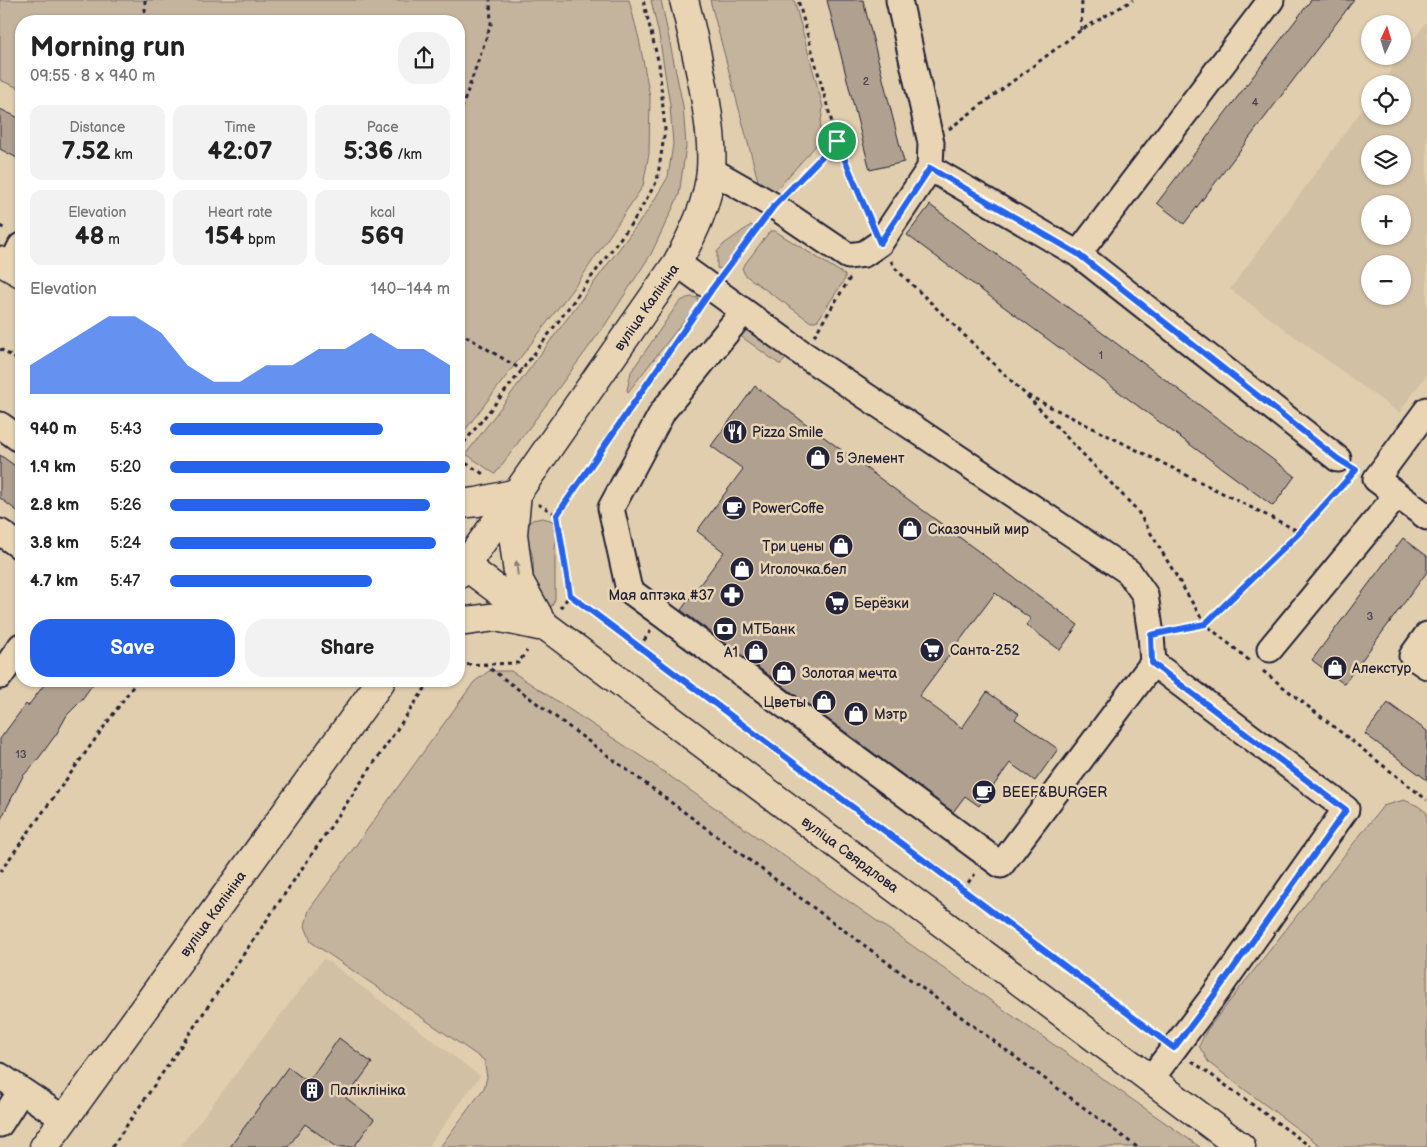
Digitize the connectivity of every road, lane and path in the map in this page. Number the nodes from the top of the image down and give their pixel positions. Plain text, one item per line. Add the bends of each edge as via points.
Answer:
1 (145, 0) edge
2 (490, 0) edge
3 (643, 0) edge
4 (684, 0) edge
5 (798, 0) edge
6 (899, 0) edge
7 (1082, 0) edge
8 (1133, 0) edge
9 (1272, 0) edge
10 (146, 15) edge
11 (1081, 30) junction
12 (465, 99) edge
13 (837, 141) junction
14 (930, 155) junction
15 (711, 170) junction
16 (774, 206) junction
17 (872, 248) junction
18 (1078, 254) junction
19 (677, 263) junction
20 (712, 289) junction
21 (744, 312) junction
22 (465, 336) edge
23 (0, 349) edge
24 (803, 354) junction
25 (15, 358) edge
26 (522, 370) junction
27 (1025, 394) junction
28 (1427, 410) edge
29 (0, 425) edge
30 (15, 436) edge
31 (465, 441) edge
32 (1338, 459) joint
33 (465, 463) edge
34 (492, 479) dead end
35 (1397, 494) junction
36 (525, 497) junction
37 (465, 503) edge
38 (557, 515) junction
39 (1427, 517) edge
40 (0, 532) edge
41 (1300, 532) junction
42 (15, 543) edge
43 (465, 563) edge
44 (465, 570) edge
45 (465, 621) edge
46 (1205, 624) junction
47 (545, 627) junction
48 (1151, 635) junction
49 (1427, 635) edge
50 (1270, 649) dead end
51 (527, 651) dead end
52 (15, 655) edge
53 (1152, 663) junction
54 (484, 664) junction
55 (465, 665) edge
56 (1427, 666) edge
57 (0, 676) edge
58 (133, 687) edge
59 (377, 687) edge
60 (426, 687) edge
61 (1427, 800) edge
62 (0, 872) edge
63 (1174, 1048) junction
64 (0, 1076) edge
65 (1150, 1080) junction
66 (21, 1091) junction
67 (64, 1119) junction
68 (0, 1124) edge
69 (44, 1147) edge
70 (112, 1147) edge
71 (1137, 1147) edge
72 (1241, 1147) edge
73 (1311, 1147) edge

1 - 10 path
2 - 12 path via 491,24
3 - 26 path via 659,64 665,130 657,181 634,220
4 - 15 main road, вуліца Калініна via 710,124
5 - 13 path
6 - 14 street
7 - 11 path
8 - 11 path
9 - 18 street
11 - 14 path
13 - 16 path
13 - 17 path
14 - 17 street
14 - 18 street
15 - 16 street
15 - 19 main road, вуліца Калініна via 694,234
16 - 17 street via 848,256
16 - 20 path
17 - 24 path
17 - 27 path
18 - 32 street
19 - 20 street
19 - 36 main road, вуліца Калініна
20 - 21 street
20 - 38 path
21 - 24 street
21 - 53 street via 663,411 611,508 629,590 1001,865
22 - 26 path
23 - 25 path
24 - 48 street via 1129,572 1145,595
26 - 31 path
27 - 41 path
27 - 46 path via 1137,510
28 - 35 street via 1376,479
29 - 30 street
32 - 41 path via 1356,470
33 - 34 path
35 - 39 street
35 - 50 street
36 - 37 main road
36 - 38 path
36 - 43 main road, вуліца Калініна
47 -> 36 main road via 519,581 513,534
38 - 63 path via 570,595
40 - 42 street
41 - 46 path
44 - 47 main road, вуліца Свярдлова
45 - 47 main road via 496,617
46 - 48 path
46 - 61 path
47 - 65 main road, вуліца Свярдлова
48 - 53 street
49 - 56 street via 1412,656
51 - 54 path via 518,663
52 - 57 street
53 - 63 street via 1346,810
54 - 55 path
54 - 71 path
58 - 62 path
59 - 67 main road, вуліца Калініна
60 - 70 path
63 - 65 street
63 - 73 path
64 - 66 street
65 - 72 main road, вуліца Свярдлова
66 - 67 street
66 - 68 street
67 - 69 main road, вуліца Калініна

